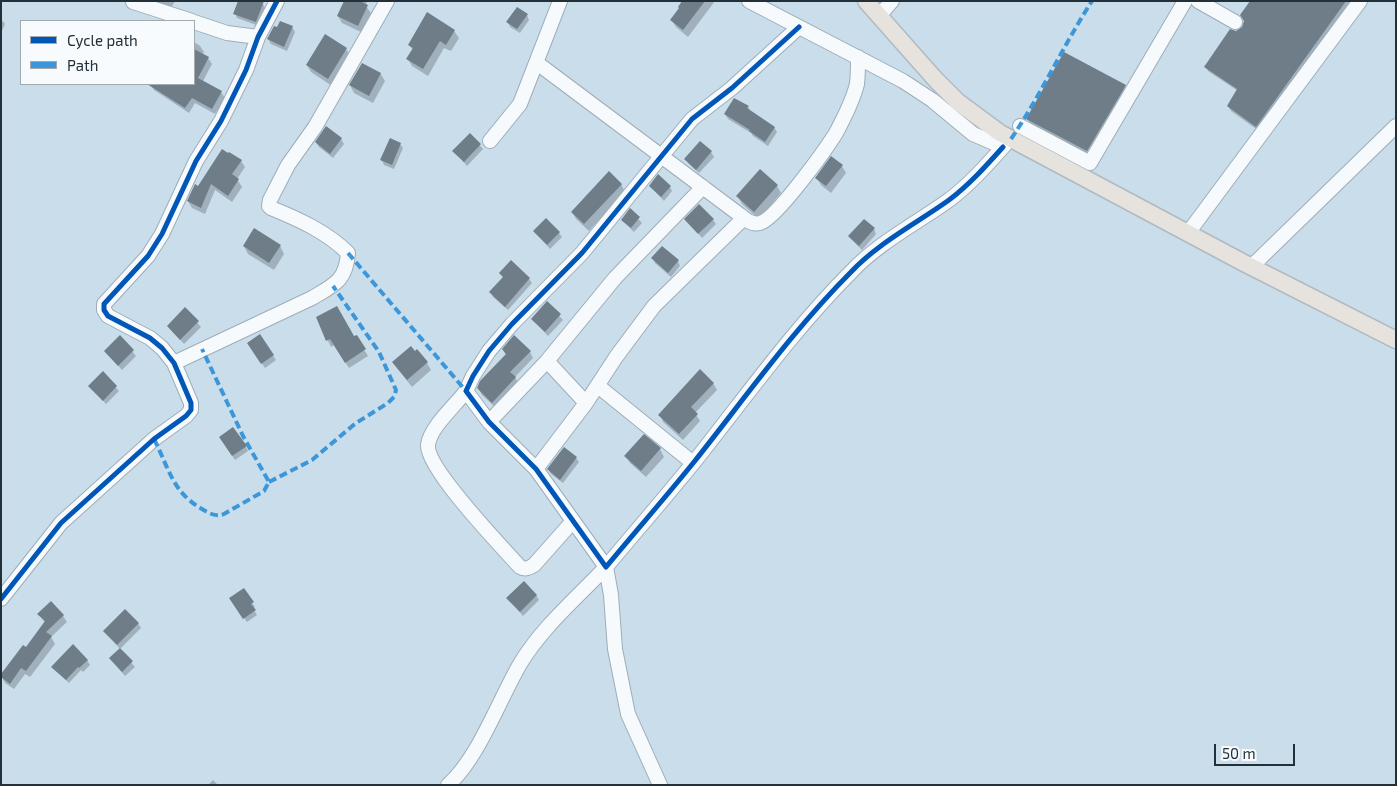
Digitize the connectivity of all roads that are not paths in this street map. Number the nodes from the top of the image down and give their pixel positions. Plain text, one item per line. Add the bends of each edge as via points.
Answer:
1 (277, 1) edge
2 (387, 1) edge
3 (560, 1) edge
4 (749, 1) edge
5 (866, 1) edge
6 (892, 1) edge
7 (1186, 1) edge
8 (1198, 1) edge
9 (1360, 1) edge
10 (133, 2) edge
11 (879, 16) junction
12 (187, 20) edge
13 (1235, 22) dead end
14 (195, 23) edge
15 (799, 27) junction
16 (258, 37) junction
17 (858, 57) junction
18 (537, 63) junction
19 (1396, 126) edge
20 (1011, 137) junction
21 (490, 141) dead end
22 (661, 157) junction
23 (703, 187) junction
24 (744, 218) junction
25 (1188, 233) junction
26 (1251, 266) junction
27 (1396, 340) edge
28 (547, 361) junction
29 (174, 363) junction
30 (598, 386) junction
31 (466, 391) junction
32 (586, 403) junction
33 (489, 422) junction
34 (693, 463) junction
35 (536, 469) junction
36 (573, 520) junction
37 (606, 567) junction
38 (1, 599) edge
39 (448, 785) edge
40 (660, 785) edge

1 - 16 street
2 - 29 street via 315,127 288,165 269,206 337,242 348,253 342,276 333,286 312,298
3 - 18 street
4 - 15 street
5 - 11 main road
6 - 11 street
7 - 20 street via 1090,163
8 - 13 street
9 - 25 street
10 - 12 street
11 - 20 main road via 958,102 993,129
14 - 16 street via 227,33
15 - 17 street
15 - 22 street via 732,88 692,119
16 - 29 street via 246,70 221,121 196,161 162,234 143,262 104,304 108,316 150,338
17 - 20 street via 932,100 973,134
17 - 24 street via 857,84 835,133 819,157 771,216 759,224 752,224
18 - 21 street via 520,104
18 - 22 street
19 - 26 street
20 - 25 main road
20 - 34 street via 976,177 951,199 853,269 806,320
22 - 23 street
22 - 31 street via 582,253 489,351
23 - 24 street
23 - 28 street via 615,278
24 - 30 street via 654,306
25 - 26 main road
26 - 27 main road
28 - 32 street
28 - 33 street
29 - 38 street via 191,403 190,412 154,439 61,523
30 - 32 street
30 - 34 street
31 - 33 street
31 - 36 street via 438,424 428,446 440,473 466,507 523,569 534,565
32 - 35 street
33 - 35 street
34 - 37 street
35 - 36 street
36 - 37 street
37 - 39 street via 530,649 473,753
37 - 40 street via 615,649 628,714

